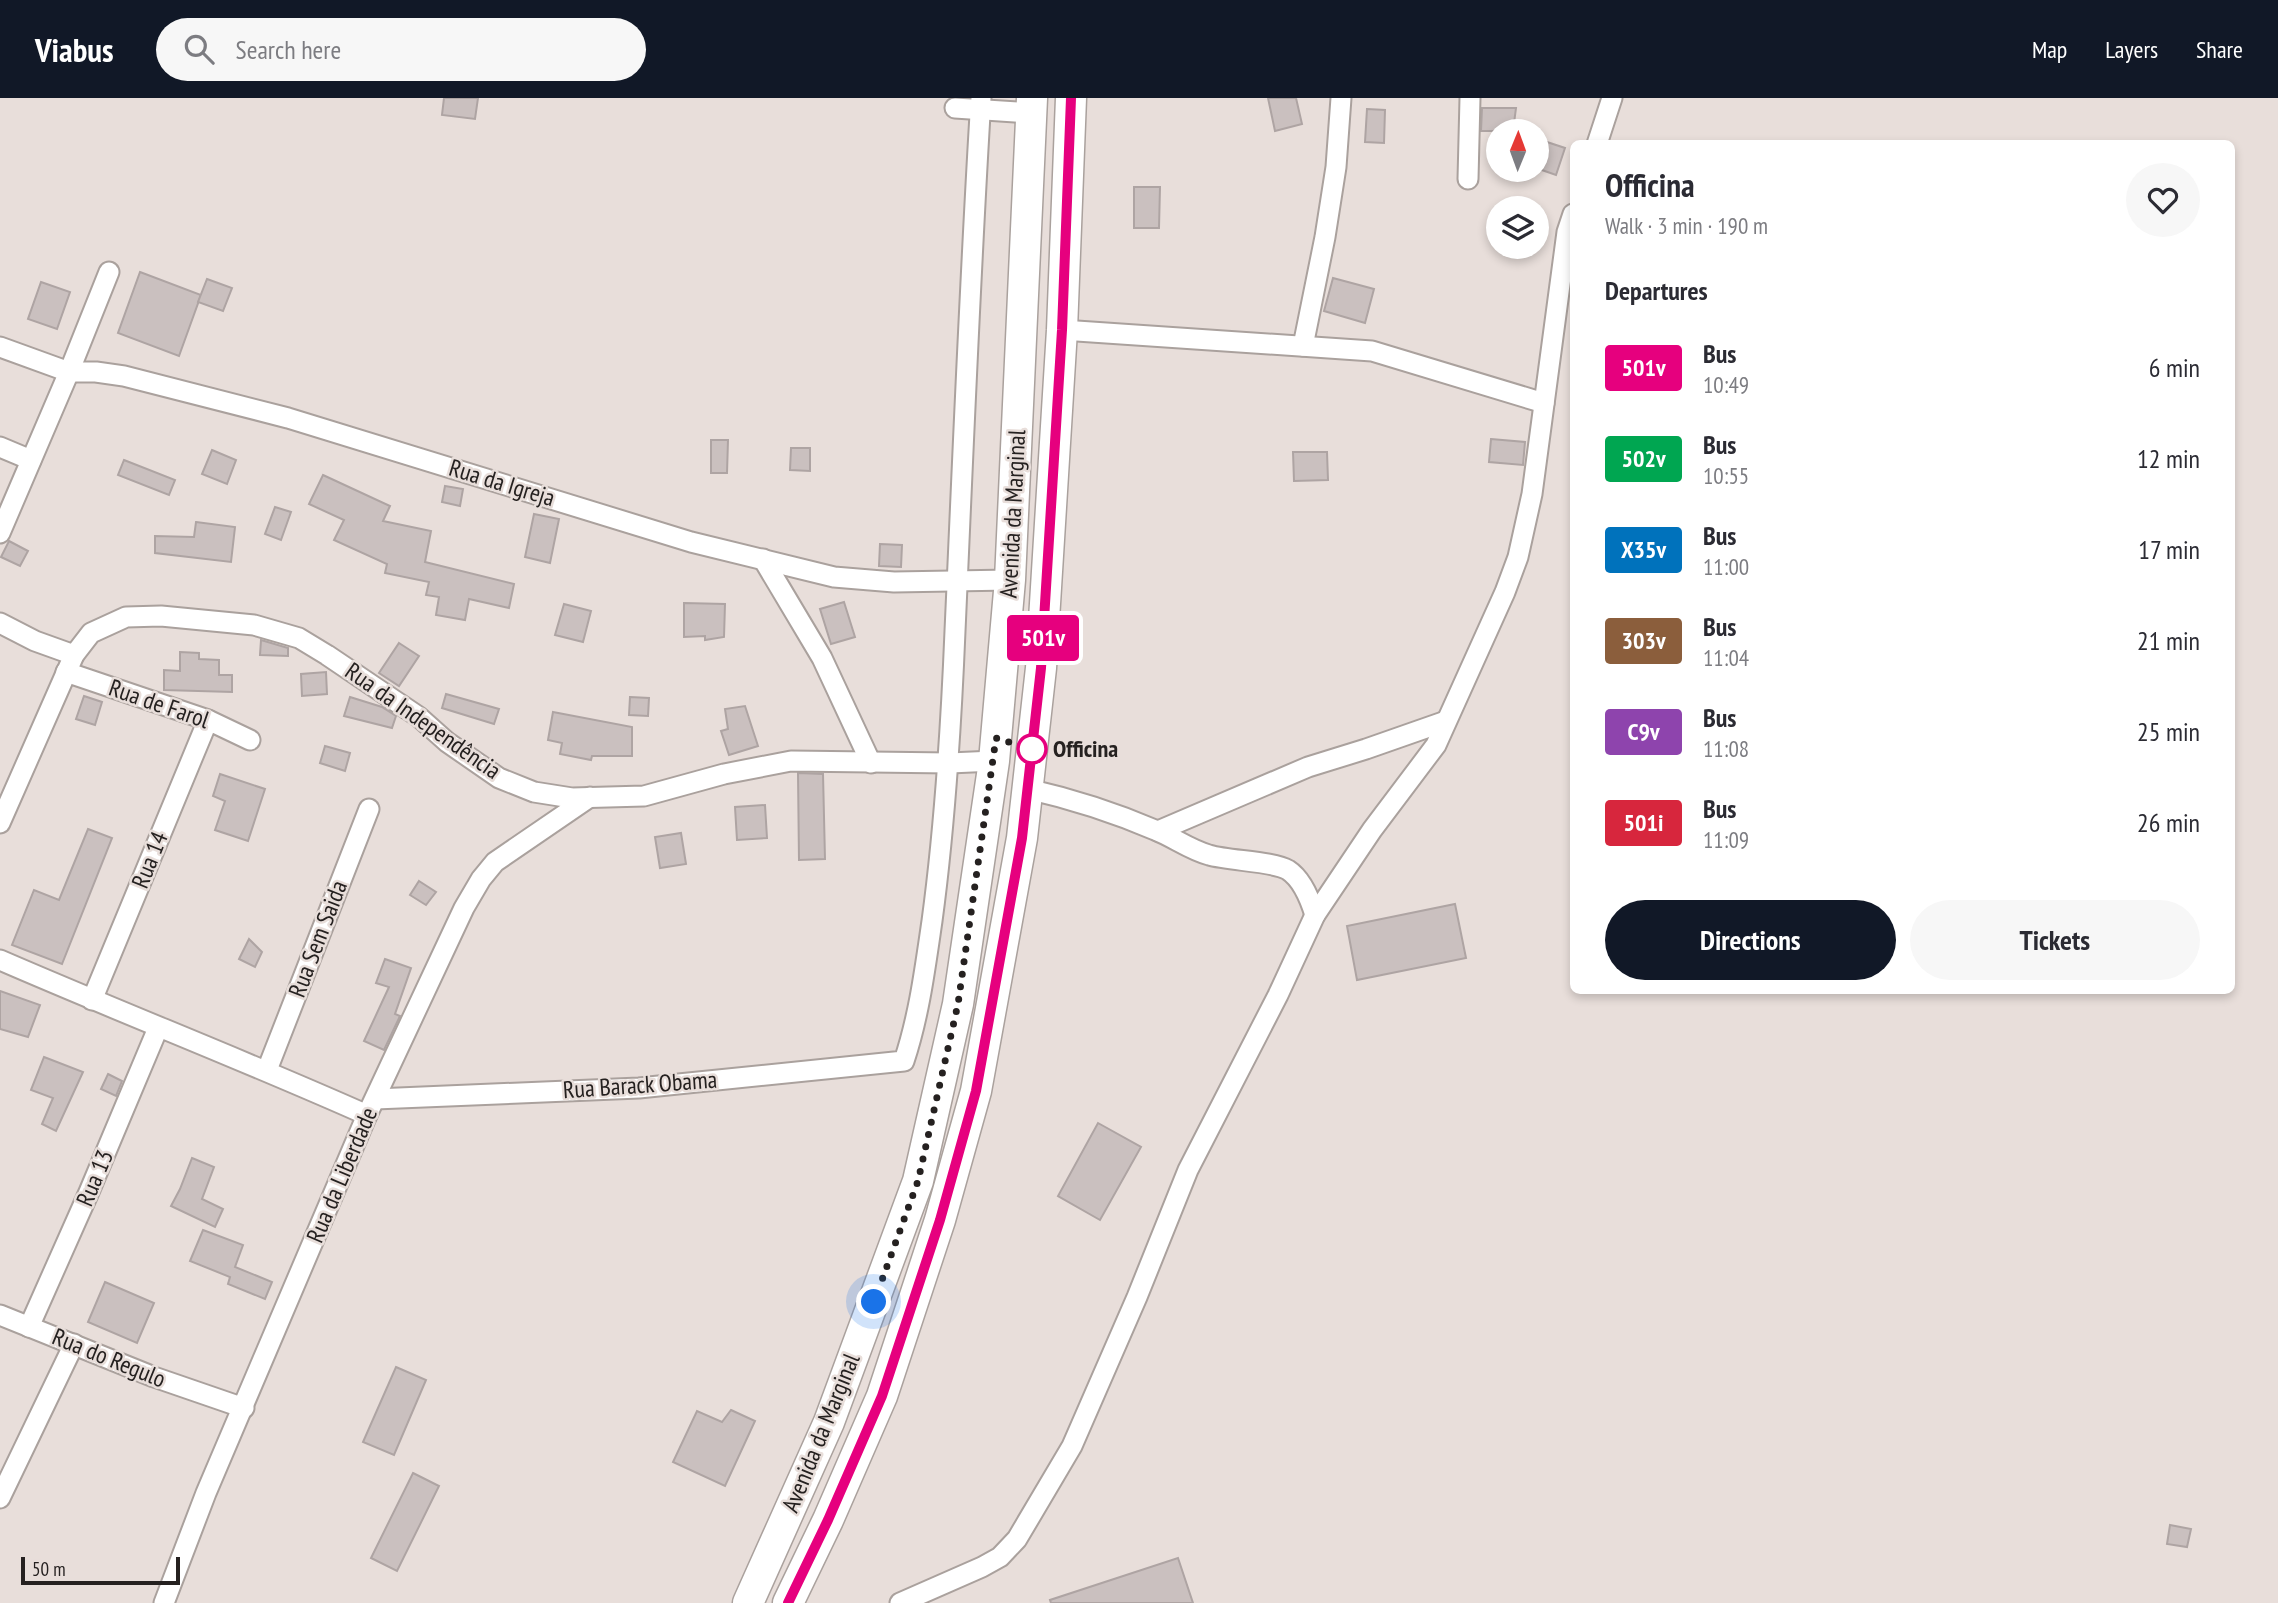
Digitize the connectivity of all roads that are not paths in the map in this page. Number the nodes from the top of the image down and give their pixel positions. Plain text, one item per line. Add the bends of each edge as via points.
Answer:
1 (1072, 98) edge
2 (1341, 98) edge
3 (1470, 98) edge
4 (1612, 98) edge
5 (981, 103) edge
6 (1031, 106) edge
7 (955, 108) dead end
8 (1598, 140) edge
9 (1468, 178) dead end
10 (1570, 223) edge
11 (109, 272) dead end
12 (1062, 330) junction
13 (1303, 346) junction
14 (0, 347) edge
15 (69, 372) junction
16 (1545, 403) junction
17 (0, 447) edge
18 (31, 460) junction
19 (0, 533) edge
20 (763, 559) junction
21 (1010, 580) junction
22 (957, 581) junction
23 (0, 623) edge
24 (70, 664) junction
25 (208, 720) junction
26 (1446, 720) junction
27 (250, 740) dead end
28 (994, 761) junction
29 (871, 763) junction
30 (950, 763) junction
31 (1028, 789) junction
32 (590, 797) junction
33 (369, 808) dead end
34 (0, 823) edge
35 (1158, 831) junction
36 (1315, 915) junction
37 (0, 960) edge
38 (92, 1000) junction
39 (158, 1028) junction
40 (267, 1070) junction
41 (371, 1107) junction
42 (0, 1315) edge
43 (29, 1327) junction
44 (74, 1344) junction
45 (244, 1408) junction
46 (0, 1498) edge
47 (164, 1603) edge
48 (748, 1603) edge
49 (788, 1603) edge
50 (900, 1603) edge

1 - 12 main road, Avenida da Marginal
2 - 13 street via 1334,179
3 - 9 street
4 - 8 street
5 - 6 street
5 - 7 street
5 - 22 street
6 - 21 main road, Avenida da Marginal
10 - 16 street
11 - 15 street
12 - 13 street
12 - 31 main road, Avenida da Marginal via 1041,668
13 - 16 street via 1371,351
14 - 15 street, Rua da Igreja
15 - 18 street
15 - 20 street, Rua da Igreja via 124,376 288,418 691,542
16 - 26 street via 1518,557
17 - 18 street
18 - 19 street
20 - 22 street, Rua da Igreja via 834,577
20 - 29 street via 822,658
21 - 22 street, Rua da Igreja
21 - 28 main road, Avenida da Marginal
22 - 30 street
23 - 24 street
24 - 25 street, Rua de Farol
24 - 32 street, Rua da Independência via 92,633 126,617 161,615 254,625 299,638 327,655 499,778 534,792
24 - 34 street
25 - 27 street, Rua de Farol
25 - 38 street, Rua 14
26 - 35 street via 1308,767
26 - 36 street via 1436,745
28 - 30 street, Rua da Independência
28 - 48 main road, Avenida da Marginal via 958,1004 918,1181 829,1422
29 - 30 street, Rua da Independência
29 - 32 street, Rua da Independência via 791,761 645,796
30 - 41 street, Rua Barack Obama via 923,979 904,1061 639,1088
31 - 35 street via 1077,800
31 - 49 main road, Avenida da Marginal via 976,1091 940,1220 882,1396
32 - 41 street, Rua da Liberdade via 495,862 481,879
33 - 40 street, Rua Sem Saida
35 - 36 street via 1207,855 1288,870 1310,898
36 - 50 street via 1188,1170 1072,1446 1017,1539 982,1567
37 - 38 street, Rua Barack Obama
38 - 39 street, Rua Barack Obama
39 - 40 street, Rua Barack Obama
39 - 43 street, Rua 13
40 - 41 street, Rua Barack Obama
41 - 45 street, Rua da Liberdade
42 - 43 street, Rua do Regulo
43 - 44 street, Rua do Regulo
44 - 45 street, Rua do Regulo
44 - 46 street
45 - 47 street, Rua da Liberdade

